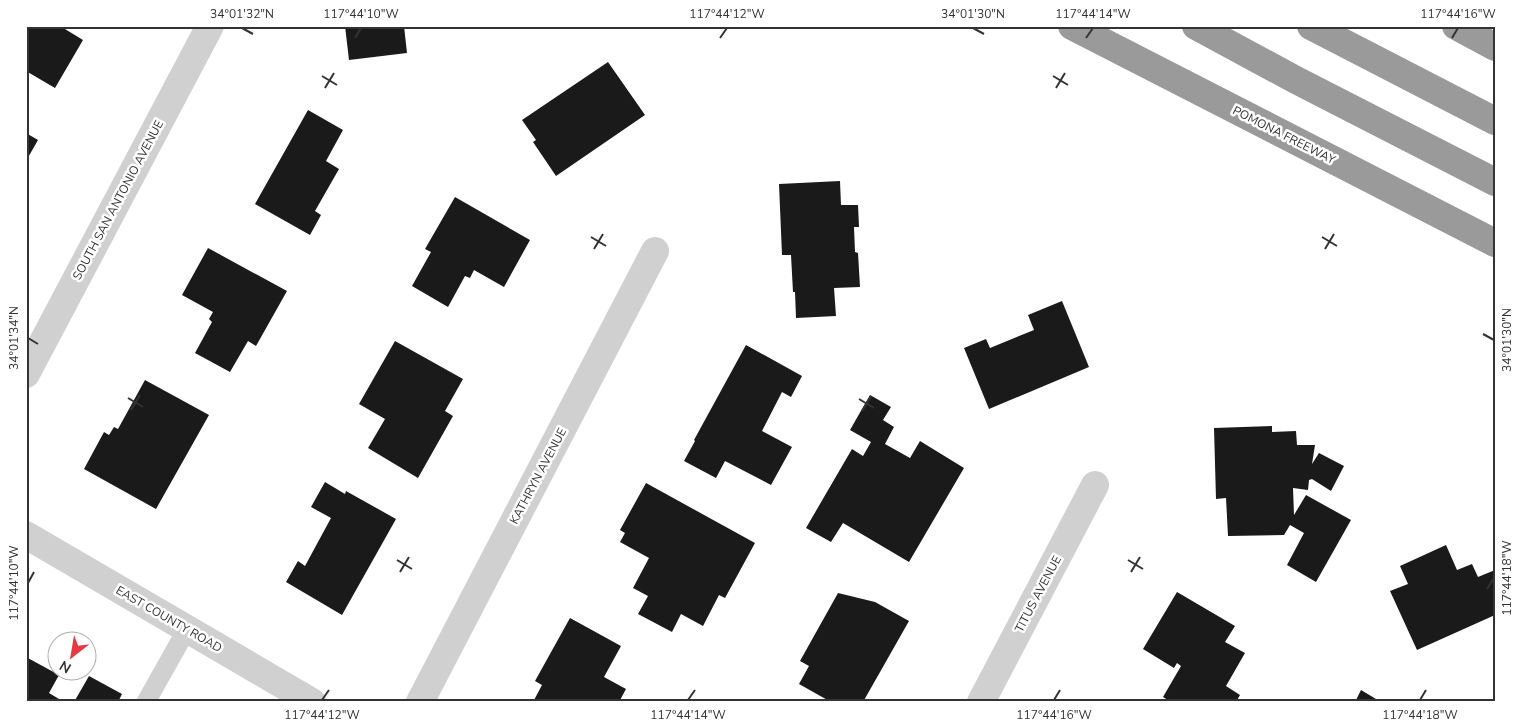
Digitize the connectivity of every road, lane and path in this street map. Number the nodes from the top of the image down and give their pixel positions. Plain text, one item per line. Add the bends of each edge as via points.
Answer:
1 (210, 26) edge
2 (1072, 26) edge
3 (1196, 26) edge
4 (1312, 26) edge
5 (1456, 26) edge
6 (1495, 47) edge
7 (1495, 121) edge
8 (1495, 182) edge
9 (1495, 243) edge
10 (655, 251) dead end
11 (26, 374) edge
12 (1095, 485) dead end
13 (26, 535) edge
14 (187, 629) junction
15 (146, 702) edge
16 (312, 702) edge
17 (420, 702) edge
18 (981, 702) edge

1 - 11 street, SOUTH SAN ANTONIO AVENUE
2 - 9 highway, POMONA FREEWAY
3 - 8 highway
4 - 7 highway
5 - 6 highway
10 - 17 street, KATHRYN AVENUE
12 - 18 street, TITUS AVENUE
13 - 14 street, EAST COUNTY ROAD
14 - 15 lane
14 - 16 street, EAST COUNTY ROAD

